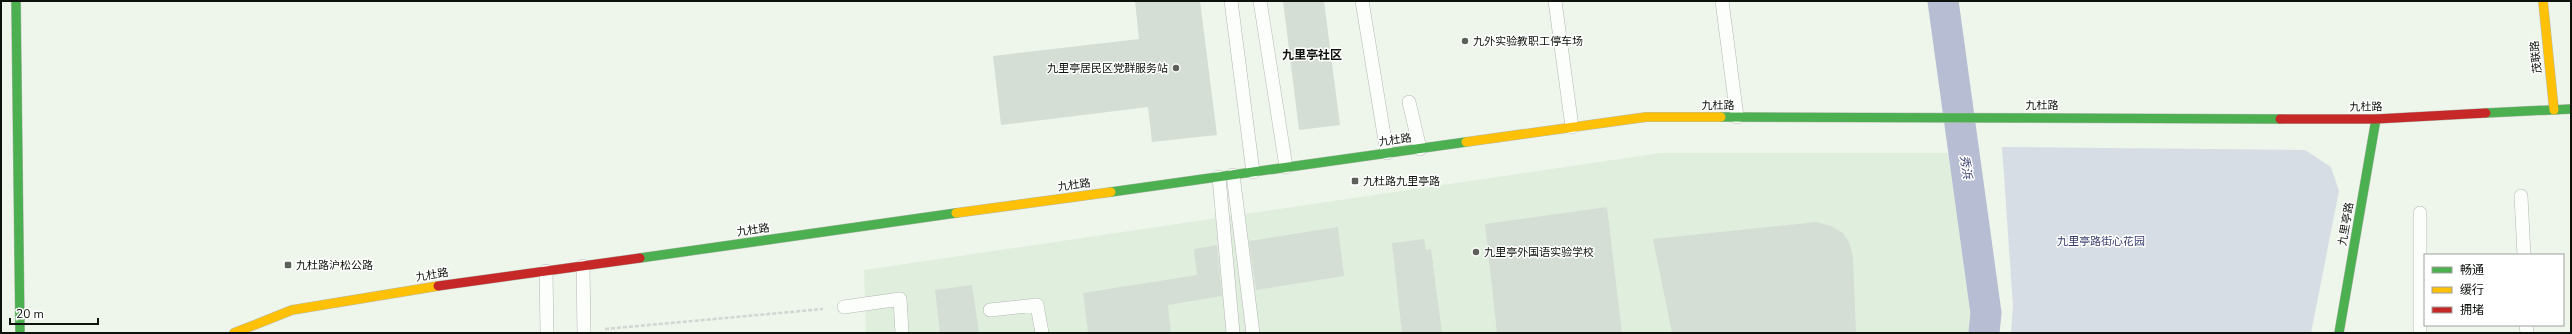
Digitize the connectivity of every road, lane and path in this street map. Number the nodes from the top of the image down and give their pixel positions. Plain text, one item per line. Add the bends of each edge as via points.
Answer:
1 (16, 1) edge
2 (1231, 1) edge
3 (1260, 1) edge
4 (1362, 1) edge
5 (1555, 1) edge
6 (1722, 1) edge
7 (2543, 1) edge
8 (1409, 102) dead end
9 (2571, 109) edge
10 (2554, 110) junction
11 (1737, 117) junction
12 (2376, 119) junction
13 (1572, 127) junction
14 (1420, 149) junction
15 (1387, 153) junction
16 (1286, 167) junction
17 (1253, 172) junction
18 (1233, 175) junction
19 (1219, 177) junction
20 (2522, 196) dead end
21 (2420, 213) dead end
22 (2524, 254) edge
23 (583, 266) junction
24 (546, 271) junction
25 (844, 307) joint
26 (990, 310) dead end
27 (584, 332) edge
28 (20, 333) edge
29 (234, 333) edge
30 (547, 333) edge
31 (902, 333) edge
32 (1042, 333) edge
33 (1233, 333) edge
34 (1253, 333) edge
35 (2339, 333) edge
36 (2420, 333) edge

1 - 28 street
2 - 17 lane
3 - 16 lane
4 - 15 lane
5 - 13 lane
6 - 11 lane
7 - 10 street, 茂联路
8 - 14 lane
9 - 10 street, 九杜路
10 - 12 street, 九杜路
11 - 12 street, 九杜路
11 - 13 street, 九杜路 via 1646,117
12 - 35 street, 九里亭路
13 - 14 street, 九杜路
14 - 15 street, 九杜路
15 - 16 street, 九杜路
16 - 17 street, 九杜路
17 - 18 street, 九杜路
18 - 19 street, 九杜路
18 - 34 lane
19 - 23 street, 九杜路
19 - 33 lane
20 - 22 lane
21 - 36 lane
23 - 24 street, 九杜路
23 - 27 lane
24 - 29 street, 九杜路 via 292,310
24 - 30 lane
25 - 27 path
25 - 31 lane via 900,299
26 - 32 lane via 1037,305

